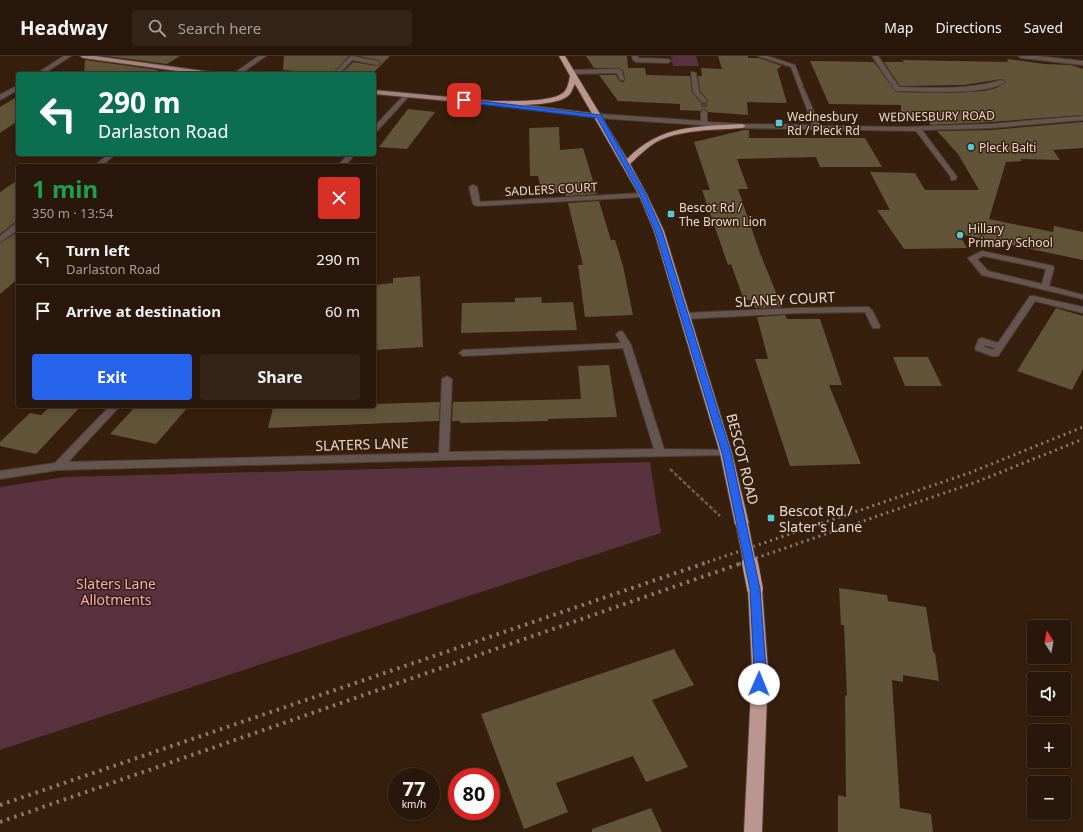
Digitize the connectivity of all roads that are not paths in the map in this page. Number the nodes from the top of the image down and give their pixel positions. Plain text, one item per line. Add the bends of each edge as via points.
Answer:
1 (68, 56) edge
2 (83, 56) edge
3 (263, 56) edge
4 (562, 56) edge
5 (635, 56) edge
6 (761, 56) edge
7 (875, 56) edge
8 (1021, 56) edge
9 (668, 61) dead end
10 (377, 63) dead end
11 (1083, 63) edge
12 (42, 72) edge
13 (197, 72) edge
14 (239, 72) edge
15 (338, 72) edge
16 (693, 73) dead end
17 (573, 74) junction
18 (622, 79) dead end
19 (1002, 82) dead end
20 (16, 88) edge
21 (376, 92) edge
22 (407, 95) junction
23 (0, 98) edge
24 (704, 101) tunnel mouth
25 (492, 103) junction
26 (704, 112) tunnel mouth
27 (599, 116) junction
28 (1083, 118) edge
29 (704, 123) junction
30 (742, 126) junction
31 (817, 127) junction
32 (376, 129) edge
33 (918, 129) junction
34 (110, 156) edge
35 (350, 156) edge
36 (100, 164) edge
37 (343, 164) edge
38 (626, 164) junction
39 (953, 179) dead end
40 (473, 187) dead end
41 (643, 195) junction
42 (16, 228) edge
43 (0, 240) edge
44 (1045, 287) junction
45 (1083, 297) edge
46 (1083, 310) edge
47 (685, 316) junction
48 (876, 326) dead end
49 (620, 334) dead end
50 (627, 345) junction
51 (1000, 347) dead end
52 (463, 353) dead end
53 (447, 379) dead end
54 (114, 408) edge
55 (656, 452) junction
56 (726, 453) junction
57 (444, 456) junction
58 (58, 466) junction
59 (0, 475) edge
60 (753, 832) edge

1 - 12 street
2 - 13 main road
3 - 14 street
4 - 17 highway, BESCOT ROAD
5 - 9 street via 636,60
6 - 31 street via 793,66
7 - 19 street via 897,89 976,88
8 - 11 street
10 - 15 street via 351,58
16 - 24 street via 696,92
17 - 18 street via 619,71
17 - 25 highway via 568,92 558,98 539,102
17 - 27 highway, BESCOT ROAD
20 - 23 street
21 - 22 main road
22 - 25 main road
22 - 32 street
25 - 27 main road
26 - 29 street
27 - 29 street, WEDNESBURY ROAD
27 - 38 highway, BESCOT ROAD
28 - 33 street, WEDNESBURY ROAD
29 - 30 street, WEDNESBURY ROAD
30 - 31 street, WEDNESBURY ROAD
30 - 38 highway via 684,131 656,139
31 - 33 street, WEDNESBURY ROAD
33 - 39 street via 941,158
34 - 36 street
35 - 37 street
38 - 41 highway, BESCOT ROAD
40 - 41 street, SADLERS COURT via 477,204
41 - 47 highway, BESCOT ROAD via 659,231
42 - 43 street
44 - 44 street via 985,273 972,258 982,253 1050,268
44 - 45 street
46 - 51 street via 1033,298
47 - 48 street, SLANEY COURT via 813,309 868,310
47 - 56 highway, BESCOT ROAD
49 - 50 street
50 - 52 street
50 - 55 street
53 - 57 street
54 - 58 street
55 - 56 street, SLATERS LANE
55 - 57 street, SLATERS LANE
56 - 60 highway, BESCOT ROAD, bridge via 755,589 760,669
57 - 58 street, SLATERS LANE
58 - 59 street, SLATERS LANE

